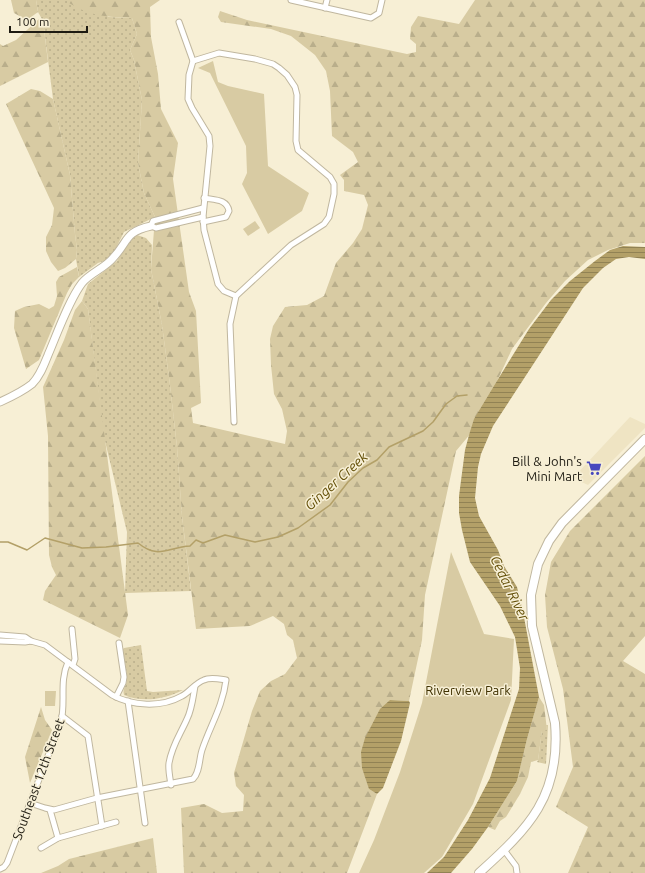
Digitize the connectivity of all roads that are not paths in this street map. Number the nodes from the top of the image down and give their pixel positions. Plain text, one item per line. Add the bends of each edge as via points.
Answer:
1 (291, 0) edge
2 (327, 0) edge
3 (382, 0) edge
4 (325, 8) junction
5 (179, 22) dead end
6 (193, 61) junction
7 (204, 198) junction
8 (203, 208) junction
9 (203, 220) junction
10 (151, 226) junction
11 (236, 296) junction
12 (0, 402) edge
13 (234, 422) dead end
14 (645, 439) edge
15 (72, 629) dead end
16 (0, 635) edge
17 (0, 641) edge
18 (31, 641) junction
19 (119, 643) dead end
20 (68, 662) junction
21 (73, 666) junction
22 (195, 686) junction
23 (116, 697) junction
24 (128, 701) junction
25 (62, 716) junction
26 (171, 785) junction
27 (140, 790) junction
28 (97, 798) junction
29 (30, 803) junction
30 (50, 810) junction
31 (116, 822) dead end
32 (145, 823) dead end
33 (102, 826) junction
34 (58, 838) junction
35 (41, 848) dead end
36 (504, 850) junction
37 (0, 869) edge
38 (479, 873) edge
39 (517, 873) edge

1 - 4 street
2 - 4 street
3 - 4 street via 376,16 371,18
5 - 6 street
6 - 7 street via 188,81 188,99 206,128 210,146
6 - 11 street via 219,54 255,59 279,68 287,75 297,95 298,150 330,177 334,184 329,217 324,224 291,246
7 - 8 street
7 - 9 street via 224,202 229,212 226,217
8 - 9 street
8 - 10 street via 153,221
9 - 10 street via 156,228
9 - 11 street via 218,284 224,291
10 - 12 street via 133,232 109,263 83,282 41,371 22,391
11 - 13 street via 230,324
14 - 36 main road via 562,523 549,541 538,564 531,595 532,626 552,708 555,753 551,778 542,801 529,824
15 - 21 street via 75,659
16 - 18 street via 26,636
17 - 18 street
18 - 20 street via 45,645
19 - 23 street via 124,677
20 - 21 street
20 - 25 street, Southeast 12th Street via 64,671
21 - 23 street
22 - 24 street via 183,696 165,703 144,704
22 - 26 street via 188,718 177,736 168,764
22 - 26 street via 206,679 226,680 220,707 202,750 196,776 190,781
23 - 24 street
24 - 27 street
25 - 28 street via 88,736
25 - 29 street, Southeast 12th Street
26 - 27 street
27 - 28 street
27 - 32 street
28 - 30 street
28 - 33 street
29 - 30 street
29 - 37 street, Southeast 12th Street via 7,863
30 - 34 street
31 - 33 street
33 - 34 street
34 - 35 street
36 - 38 main road
36 - 39 street via 516,866

